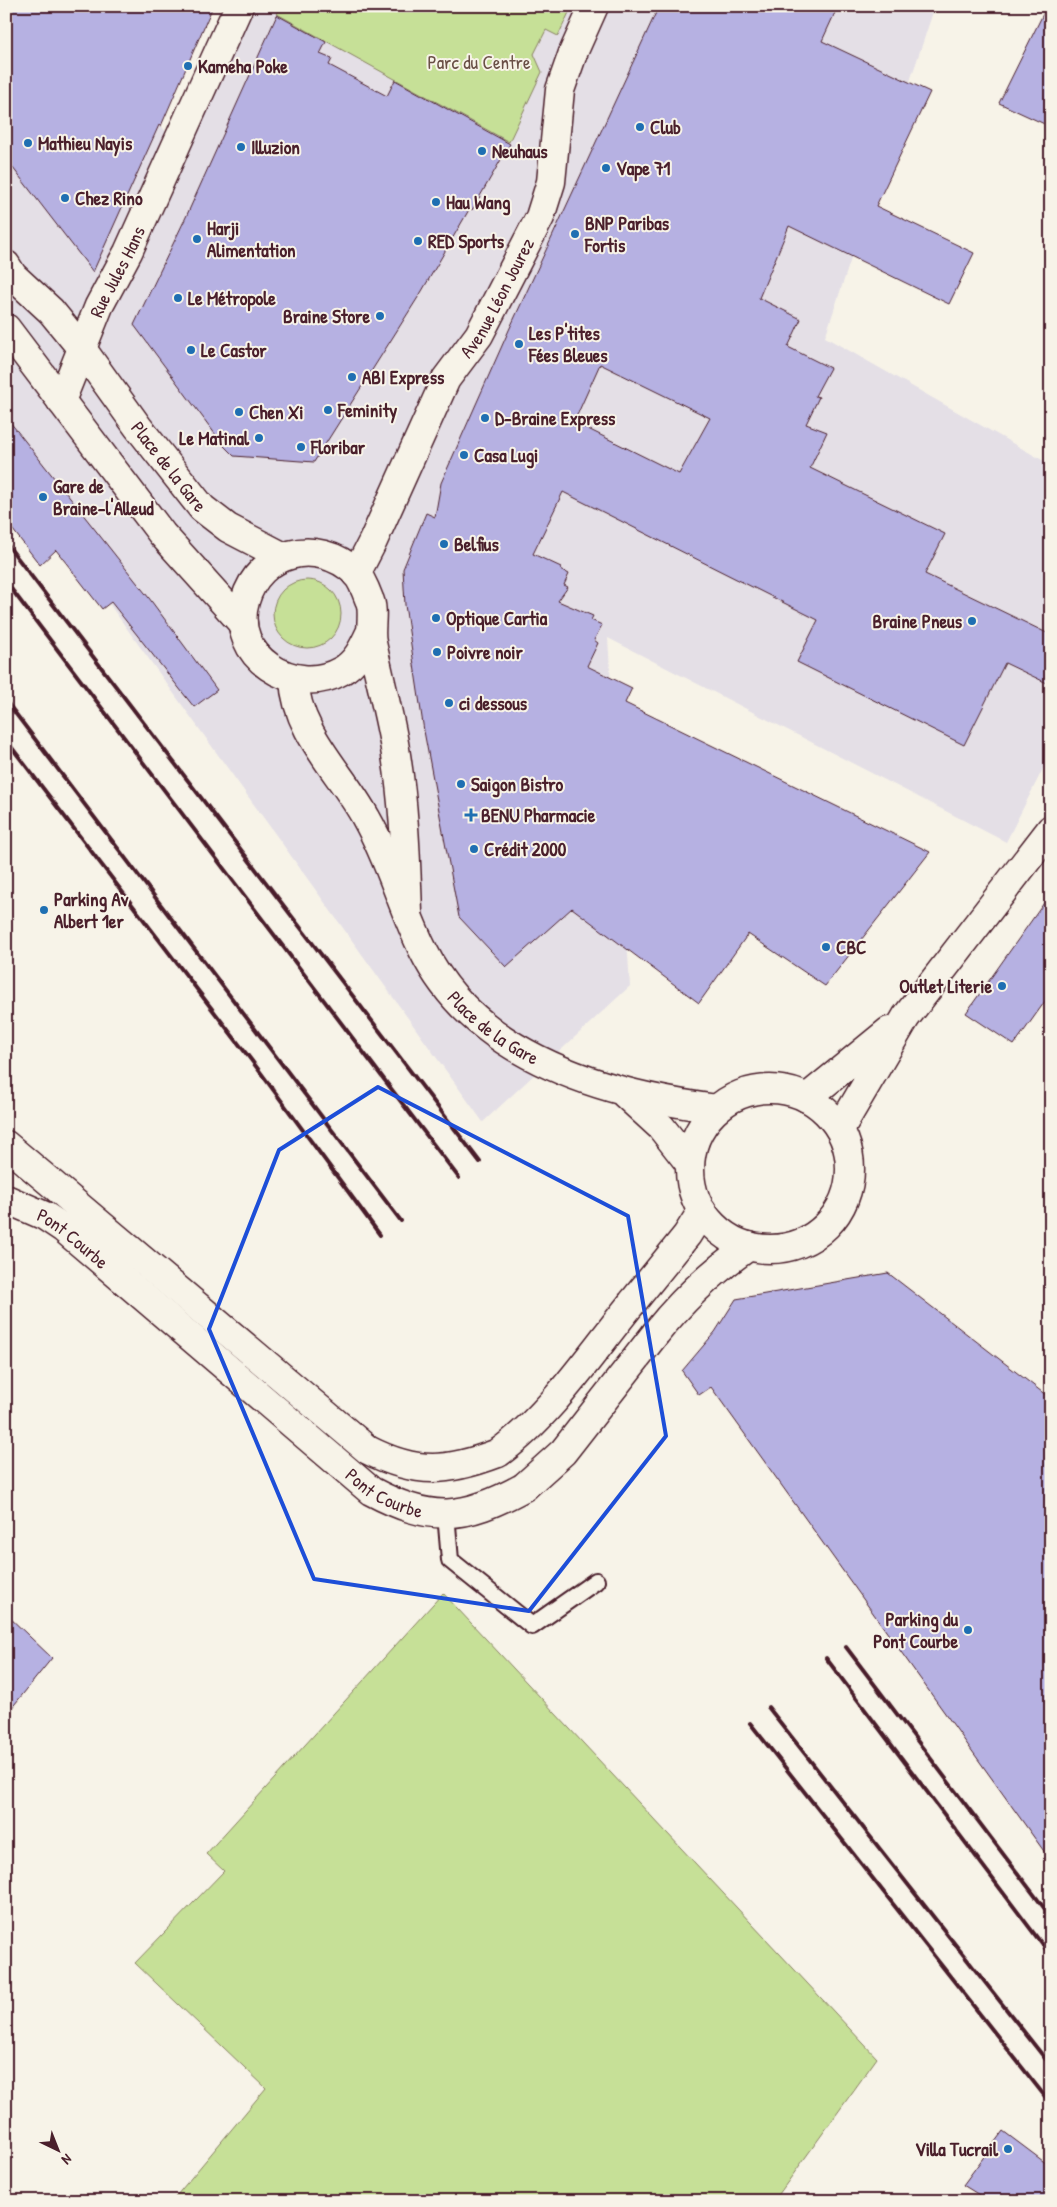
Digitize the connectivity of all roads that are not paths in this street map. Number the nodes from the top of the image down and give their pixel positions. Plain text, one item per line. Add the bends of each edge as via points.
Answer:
1 (239, 6) edge
2 (594, 6) edge
3 (6, 265) edge
4 (6, 328) edge
5 (82, 349) junction
6 (61, 401) junction
7 (282, 556) junction
8 (356, 574) junction
9 (243, 624) junction
10 (370, 633) junction
11 (294, 679) junction
12 (1051, 829) edge
13 (408, 912) junction
14 (906, 1017) junction
15 (624, 1093) junction
16 (807, 1098) junction
17 (717, 1109) junction
18 (840, 1130) junction
19 (6, 1145) edge
20 (690, 1164) junction
21 (6, 1199) edge
22 (702, 1212) junction
23 (749, 1246) junction
24 (446, 1514) junction
25 (596, 1581) dead end

1 - 5 street, Rue Jules Hans
2 - 8 street, Avenue Léon Jourez via 560,90 551,182 540,217 479,335 446,379
3 - 5 street, Place de la Gare via 13,276 51,311
4 - 6 street, Place de la Gare
5 - 6 street, Rue Jules Hans
5 - 7 street, Place de la Gare via 138,428 202,508 228,528
6 - 9 street, Place de la Gare via 162,534
7 - 8 street, Place de la Gare via 309,552 335,557
7 - 9 street, Place de la Gare via 264,568 251,583 244,603
8 - 10 street, Place de la Gare via 371,601
9 - 11 street, Place de la Gare via 252,649 270,669
10 - 11 street, Place de la Gare via 360,655 341,671 318,680
10 - 13 street, Place de la Gare via 395,751 406,831
11 - 13 street, Place de la Gare via 295,695 306,727 353,794
12 - 14 street
13 - 15 street, Place de la Gare via 423,951 449,990 479,1023 508,1044 537,1059
14 - 16 street
14 - 18 street
15 - 17 street, Place de la Gare
15 - 20 street, Place de la Gare via 662,1127
16 - 17 street via 784,1090 758,1090 733,1098
16 - 18 street via 820,1106
17 - 20 street via 697,1136
18 - 23 street via 849,1154 848,1186 841,1207 828,1224 811,1238 791,1246 770,1249
19 - 22 street, Pont Courbe, bridge via 368,1450 394,1463 420,1468 444,1469 471,1464 498,1453 520,1437 687,1236
20 - 22 street via 692,1188
21 - 24 street, Pont Courbe via 64,1228 371,1491 419,1512
22 - 23 street via 730,1239
23 - 24 street, Pont Courbe, bridge via 720,1266 678,1305 563,1452 524,1487 476,1509
24 - 25 lane via 450,1560 532,1626

